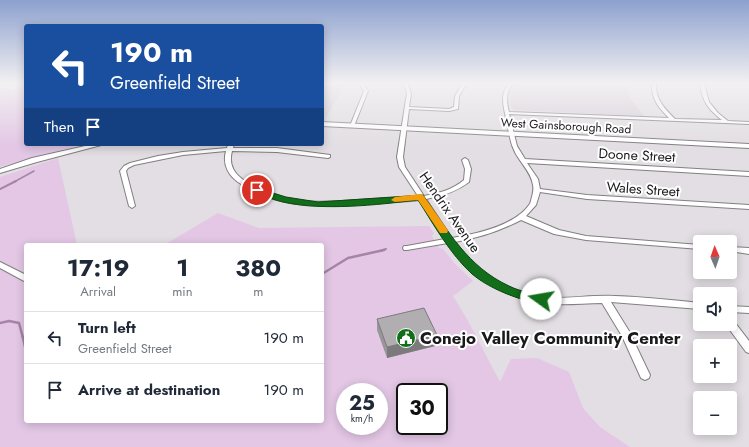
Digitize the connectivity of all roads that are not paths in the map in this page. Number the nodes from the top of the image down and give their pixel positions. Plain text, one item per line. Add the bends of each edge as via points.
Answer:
1 (361, 104) edge
2 (407, 104) edge
3 (457, 104) edge
4 (504, 104) edge
5 (658, 104) edge
6 (707, 104) edge
7 (407, 108) junction
8 (507, 113) junction
9 (674, 120) junction
10 (727, 122) junction
11 (749, 123) edge
12 (324, 124) edge
13 (352, 126) junction
14 (404, 129) junction
15 (512, 134) junction
16 (94, 146) edge
17 (230, 146) edge
18 (749, 146) edge
19 (328, 156) dead end
20 (464, 160) dead end
21 (524, 161) junction
22 (0, 171) edge
23 (749, 174) edge
24 (537, 190) junction
25 (420, 197) junction
26 (132, 206) dead end
27 (749, 207) edge
28 (521, 217) junction
29 (450, 240) junction
30 (693, 246) edge
31 (407, 248) dead end
32 (737, 250) edge
33 (749, 251) edge
34 (0, 265) edge
35 (24, 278) edge
36 (604, 299) junction
37 (693, 305) edge
38 (737, 309) edge
39 (749, 310) edge
40 (736, 331) edge
41 (749, 349) edge
42 (645, 375) dead end

1 - 13 street
2 - 7 street, Hendrix Avenue
3 - 7 street via 456,108 449,110
4 - 8 street
5 - 9 street
6 - 10 street
7 - 14 street, Hendrix Avenue
8 - 9 street
8 - 15 street
9 - 10 street
10 - 11 street
12 - 13 street, West Gainsborough Road
13 - 14 street, West Gainsborough Road
14 - 15 street, West Gainsborough Road
14 - 25 street, Hendrix Avenue via 400,162
15 - 18 street, West Gainsborough Road
15 - 21 street via 516,150
16 - 22 street
17 - 19 street
17 - 25 street via 227,158 231,172 249,187 284,200 318,204
17 - 26 street via 189,152 129,166 124,171
20 - 25 street via 468,176 462,187
21 - 23 street, Doone Street
21 - 24 street via 533,176
24 - 27 street, Wales Street via 587,197
24 - 28 street via 531,208
25 - 29 street, Hendrix Avenue
28 - 29 street via 486,232
28 - 30 street via 557,232 586,238
29 - 31 street
29 - 36 street, Hendrix Avenue via 476,272 506,289 530,298 553,301
32 - 33 street
34 - 35 street
36 - 37 street, Hendrix Avenue
36 - 42 street via 626,334
38 - 39 street
40 - 41 street

